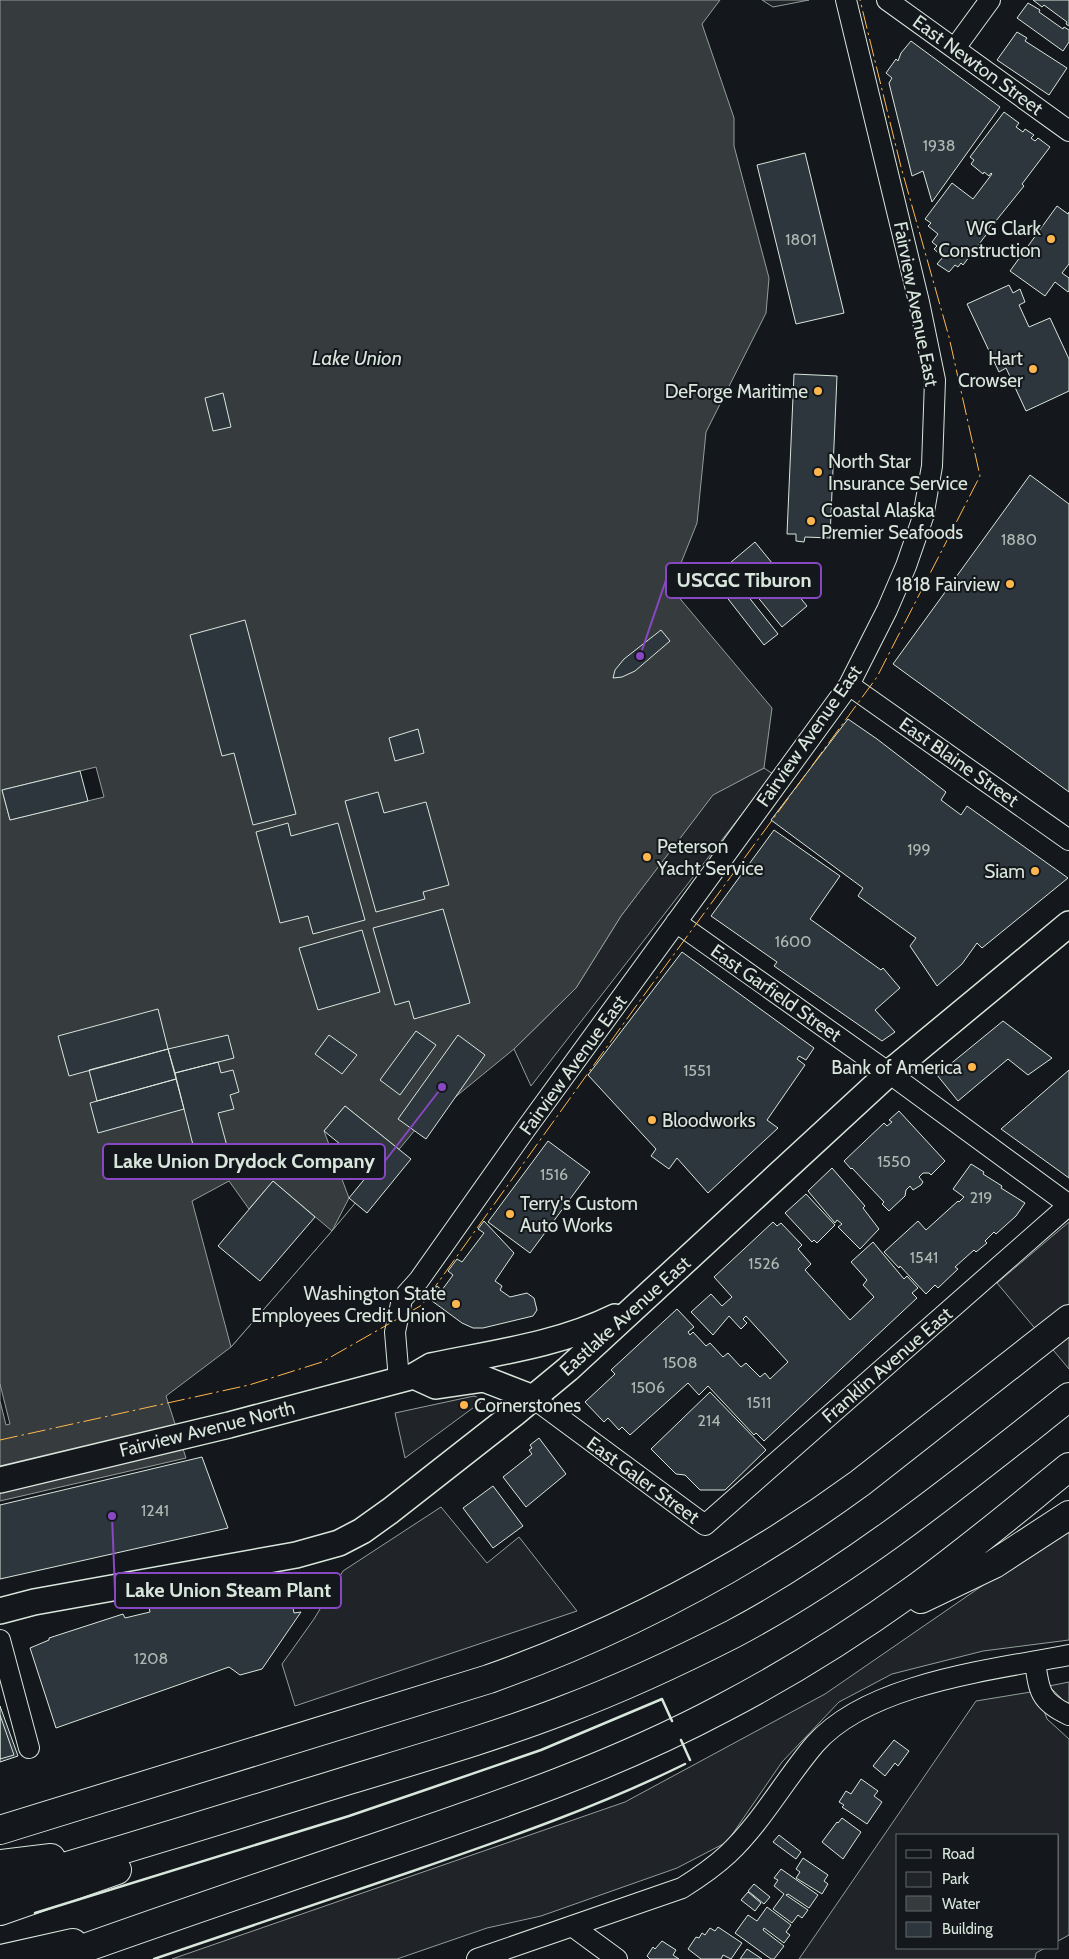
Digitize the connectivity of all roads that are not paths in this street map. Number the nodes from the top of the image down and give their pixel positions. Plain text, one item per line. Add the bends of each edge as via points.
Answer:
1 (846, 0) edge
2 (887, 0) edge
3 (990, 0) edge
4 (955, 48) junction
5 (1069, 131) edge
6 (849, 685) junction
7 (1069, 840) edge
8 (676, 922) junction
9 (1069, 924) edge
10 (889, 1073) junction
11 (1069, 1205) edge
12 (634, 1308) junction
13 (1069, 1318) edge
14 (407, 1378) junction
15 (1069, 1397) edge
16 (533, 1398) junction
17 (1069, 1467) edge
18 (0, 1480) edge
19 (1069, 1515) edge
20 (705, 1525) joint
21 (0, 1611) edge
22 (847, 1635) junction
23 (0, 1640) edge
24 (1069, 1655) edge
25 (1035, 1662) junction
26 (1069, 1715) edge
27 (465, 1744) junction
28 (28, 1748) dead end
29 (100, 1799) junction
30 (0, 1816) edge
31 (0, 1830) edge
32 (132, 1848) junction
33 (0, 1864) edge
34 (0, 1886) edge
35 (0, 1911) edge
36 (572, 1926) junction
37 (141, 1928) junction
38 (2, 1959) edge
39 (54, 1959) edge
40 (477, 1959) edge
41 (617, 1959) edge

1 - 6 street, Fairview Avenue East via 935,380 932,466 923,517 883,620
2 - 4 street, East Newton Street
3 - 4 street
4 - 5 street, East Newton Street
6 - 7 street, East Blaine Street
6 - 8 street, Fairview Avenue East
8 - 10 street, East Garfield Street
8 - 14 street, Fairview Avenue East via 419,1280 402,1299 395,1332
9 - 10 main road, Eastlake Avenue East
10 - 11 street, East Garfield Street
10 - 12 main road, Eastlake Avenue East
11 - 20 street, Franklin Avenue East
12 - 14 main road, Fairview Avenue North via 552,1341 431,1366
12 - 16 main road, Eastlake Avenue East
13 - 29 highway via 826,1508 749,1559 645,1615 568,1649 489,1678
14 - 16 main road via 436,1386 484,1379
14 - 18 main road, Fairview Avenue North
15 - 27 highway via 934,1504 768,1614 660,1670 564,1711
16 - 20 street, East Galer Street
16 - 21 main road, Eastlake Avenue East via 390,1511 339,1543 296,1555 43,1600
17 - 22 highway via 942,1568
19 - 22 highway via 994,1564
22 - 37 highway via 670,1735 604,1764 532,1793
23 - 28 street
24 - 25 street
25 - 26 street via 1039,1688 1045,1700
25 - 36 street via 929,1682 862,1709 816,1743 750,1830 706,1872 682,1888
27 - 32 highway
27 - 35 highway
29 - 30 highway
29 - 31 highway
32 - 33 highway
32 - 34 highway
36 - 40 street
36 - 41 street
37 - 38 highway
37 - 39 highway

